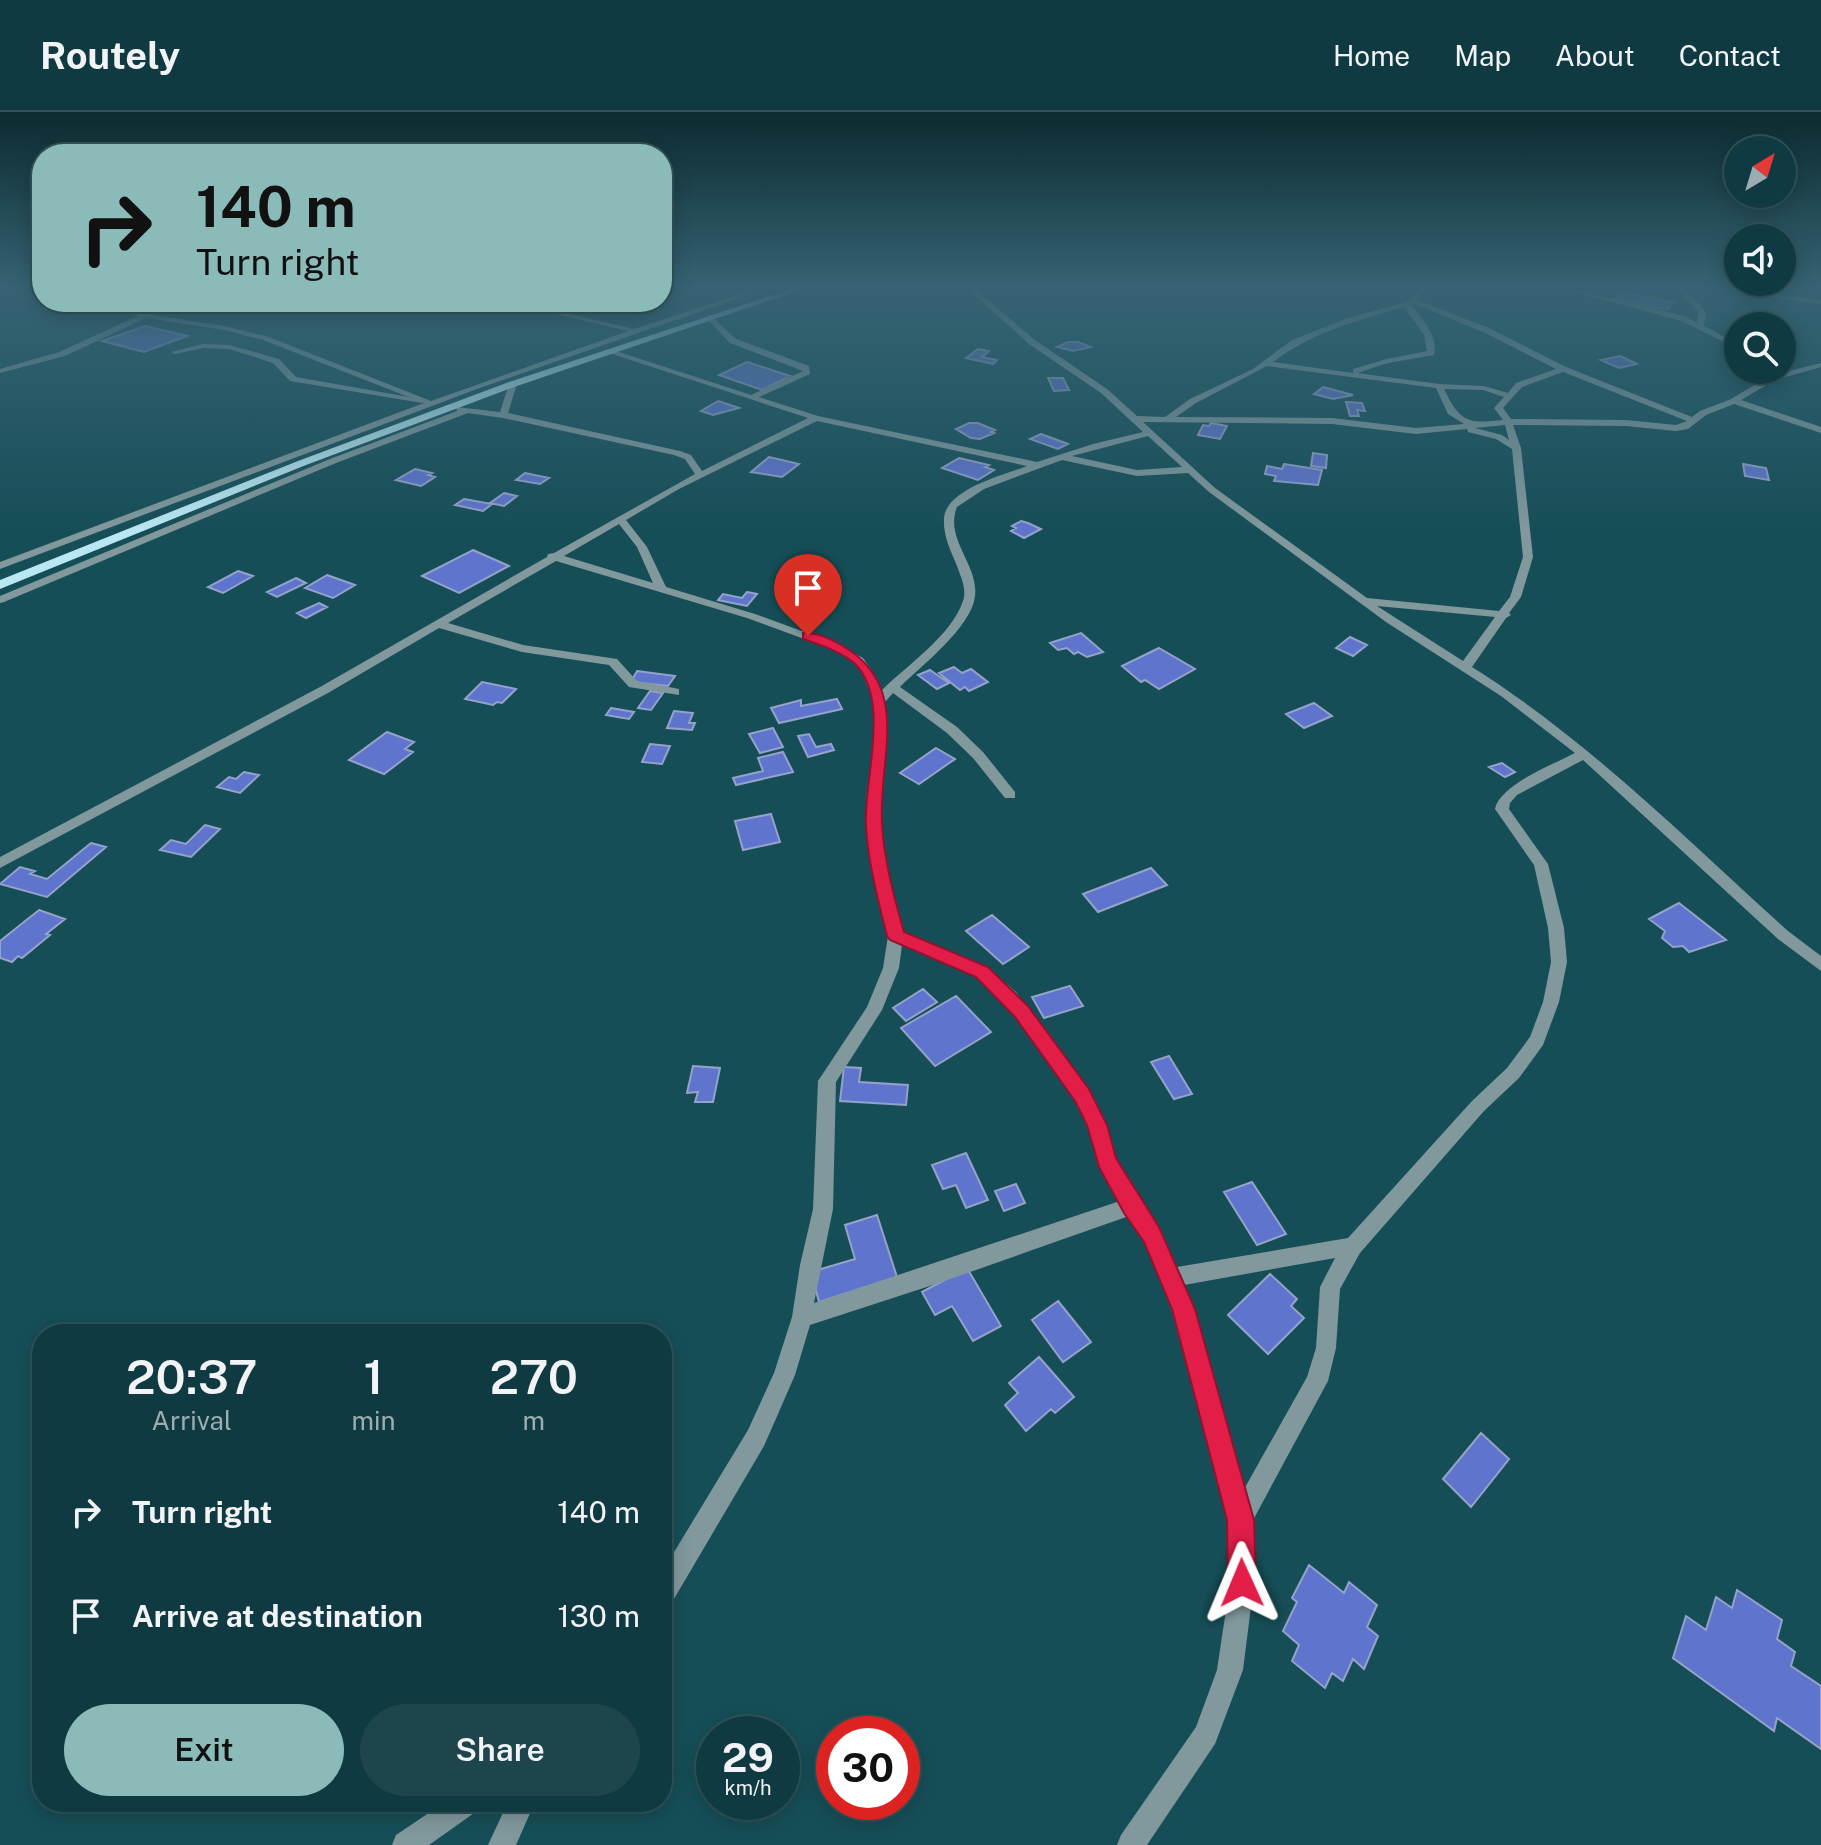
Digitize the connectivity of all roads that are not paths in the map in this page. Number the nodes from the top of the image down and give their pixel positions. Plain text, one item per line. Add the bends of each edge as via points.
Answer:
1 (284, 370) edge
2 (345, 370) edge
3 (515, 370) edge
4 (553, 370) edge
5 (667, 370) edge
6 (806, 370) edge
7 (1073, 370) edge
8 (1256, 370) edge
9 (1322, 370) edge
10 (1361, 370) edge
11 (1560, 370) edge
12 (1565, 370) edge
13 (1352, 373) junction
14 (513, 384) junction
15 (1760, 384) edge
16 (1439, 386) junction
17 (1507, 395) junction
18 (753, 397) junction
19 (425, 401) junction
20 (1734, 401) junction
21 (449, 407) junction
22 (468, 410) junction
23 (503, 415) junction
24 (816, 418) junction
25 (1168, 418) junction
26 (1135, 419) junction
27 (1508, 421) junction
28 (1694, 421) junction
29 (1474, 426) junction
30 (1461, 428) junction
31 (1821, 430) edge
32 (1150, 433) junction
33 (1516, 448) junction
34 (688, 457) junction
35 (1056, 457) junction
36 (736, 458) junction
37 (1036, 465) junction
38 (1187, 470) junction
39 (700, 475) junction
40 (620, 518) junction
41 (552, 556) junction
42 (0, 566) edge
43 (0, 585) edge
44 (662, 590) junction
45 (0, 600) edge
46 (1364, 601) junction
47 (1505, 615) junction
48 (437, 624) junction
49 (1466, 666) junction
50 (892, 687) junction
51 (675, 692) dead end
52 (879, 701) junction
53 (1584, 754) junction
54 (1010, 795) dead end
55 (0, 863) edge
56 (896, 936) junction
57 (1821, 965) edge
58 (1131, 1206) junction
59 (1353, 1246) junction
60 (1172, 1277) junction
61 (802, 1317) junction
62 (1240, 1520) junction
63 (672, 1578) edge
64 (454, 1812) edge
65 (517, 1812) edge
66 (406, 1845) edge
67 (502, 1845) edge
68 (1131, 1845) edge

1 - 19 street via 293,379
2 - 19 street
3 - 19 street
4 - 14 main road
5 - 18 street
6 - 18 street
7 - 26 street
8 - 25 street
9 - 13 street
10 - 13 street
11 - 17 street
12 - 28 street
13 - 16 street
14 - 21 main road
14 - 23 street
15 - 20 street
16 - 17 street
16 - 29 street via 1451,412
17 - 27 street via 1498,408
18 - 24 street
19 - 42 street
20 - 28 street
20 - 31 street
21 - 22 street
21 - 43 main road
22 - 23 street
22 - 45 street
23 - 34 street
24 - 36 street
24 - 37 street
25 - 26 street
25 - 30 street via 1332,421 1416,431
26 - 32 street
27 - 28 street via 1676,428
27 - 29 street
27 - 33 street
29 - 30 street
30 - 33 street via 1499,437
32 - 35 street
32 - 38 street
33 - 47 street via 1528,557
34 - 36 street
34 - 39 street
35 - 37 street
35 - 38 street via 1137,473
36 - 39 street
37 - 50 street via 974,491 950,509 950,541 970,588 969,601 928,654
38 - 46 street
39 - 40 street
40 - 41 street
40 - 44 street via 642,547
41 - 44 street
41 - 48 street
44 - 52 street via 833,646 859,661
46 - 47 street
46 - 49 street
47 - 49 street
48 - 51 street via 522,648 613,662 633,684
48 - 55 street
49 - 53 street
50 - 52 street
50 - 54 street via 952,730
52 - 56 street via 874,828
53 - 57 street
53 - 59 street via 1512,792 1503,802 1502,809 1541,864 1556,928 1559,962 1537,1040 1513,1073
56 - 58 street via 982,972 1010,997 1082,1095 1106,1160
56 - 61 street via 891,968 874,1010 827,1081 823,1209
58 - 60 street
58 - 61 street
59 - 60 street
59 - 62 street via 1330,1287 1326,1348 1317,1381
60 - 62 street
61 - 63 street via 756,1438
62 - 68 street via 1242,1583 1230,1670 1206,1735
64 - 66 street
65 - 67 street

